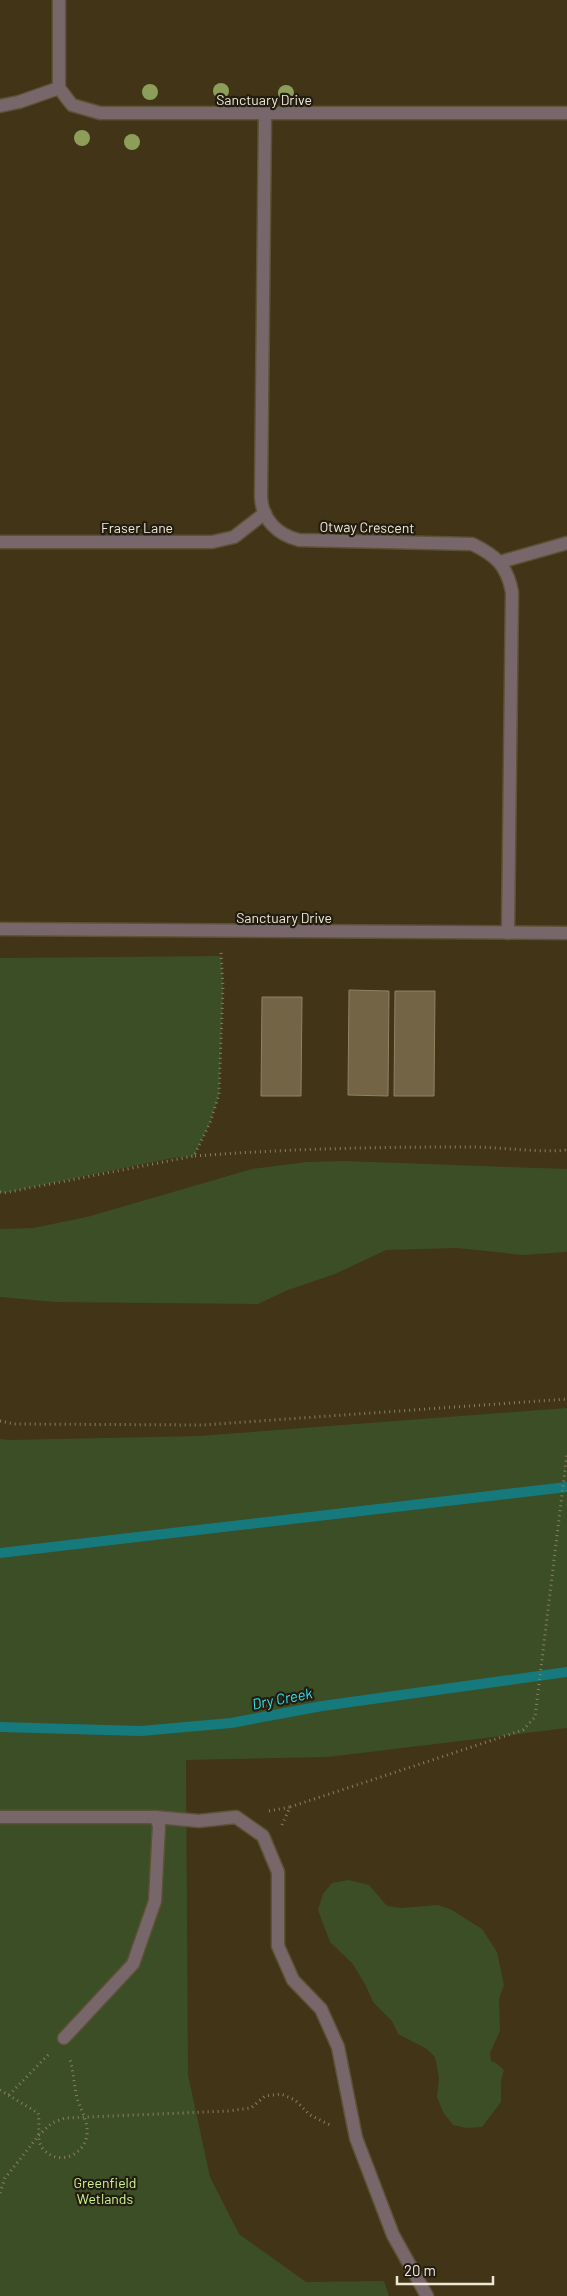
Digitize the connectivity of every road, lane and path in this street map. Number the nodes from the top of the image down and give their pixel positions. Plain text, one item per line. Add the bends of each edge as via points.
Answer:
1 (59, 0) edge
2 (59, 88) junction
3 (0, 106) edge
4 (567, 113) edge
5 (265, 114) junction
6 (265, 513) junction
7 (0, 542) edge
8 (567, 543) edge
9 (500, 562) junction
10 (0, 929) edge
11 (223, 931) junction
12 (508, 933) junction
13 (567, 933) edge
14 (567, 1150) edge
15 (194, 1156) junction
16 (0, 1192) edge
17 (567, 1399) edge
18 (0, 1421) edge
19 (567, 1453) edge
20 (0, 1817) edge
21 (155, 1817) junction
22 (279, 1830) dead end
23 (64, 2038) junction
24 (0, 2090) edge
25 (9, 2094) junction
26 (86, 2117) junction
27 (39, 2135) junction
28 (356, 2138) junction
29 (0, 2193) edge
30 (427, 2296) edge

1 - 2 street
2 - 3 street
2 - 5 street, Sanctuary Drive via 72,105 100,112
4 - 5 street, Sanctuary Drive
5 - 6 street, Otway Crescent via 261,502
6 - 7 street, Fraser Lane via 234,536 212,542
6 - 9 street, Otway Crescent via 279,532 299,540 472,544 490,552
8 - 9 street
9 - 12 street, Otway Crescent via 512,592
10 - 11 street, Sanctuary Drive
11 - 12 street, Sanctuary Drive
11 - 15 path via 219,1095
12 - 13 street, Sanctuary Drive
14 - 15 path via 480,1146 385,1147
15 - 16 path via 42,1187
17 - 18 path via 203,1426 14,1424
19 - 22 path via 535,1717 524,1730 290,1807
20 - 21 street
21 - 23 street via 159,1833 155,1901 133,1964
21 - 28 street via 199,1821 236,1817 263,1836 278,1872 278,1946 293,1980 321,2009 338,2047
23 - 25 path
23 - 26 path via 78,2101
24 - 25 path
25 - 27 path via 38,2113
26 - 27 path via 65,2118 52,2123
26 - 27 path via 86,2137 81,2150 72,2156 60,2158 44,2150
26 - 28 path via 228,2111 251,2108 265,2096 281,2094 295,2100 310,2115
27 - 29 path via 5,2178
28 - 30 street via 393,2235

